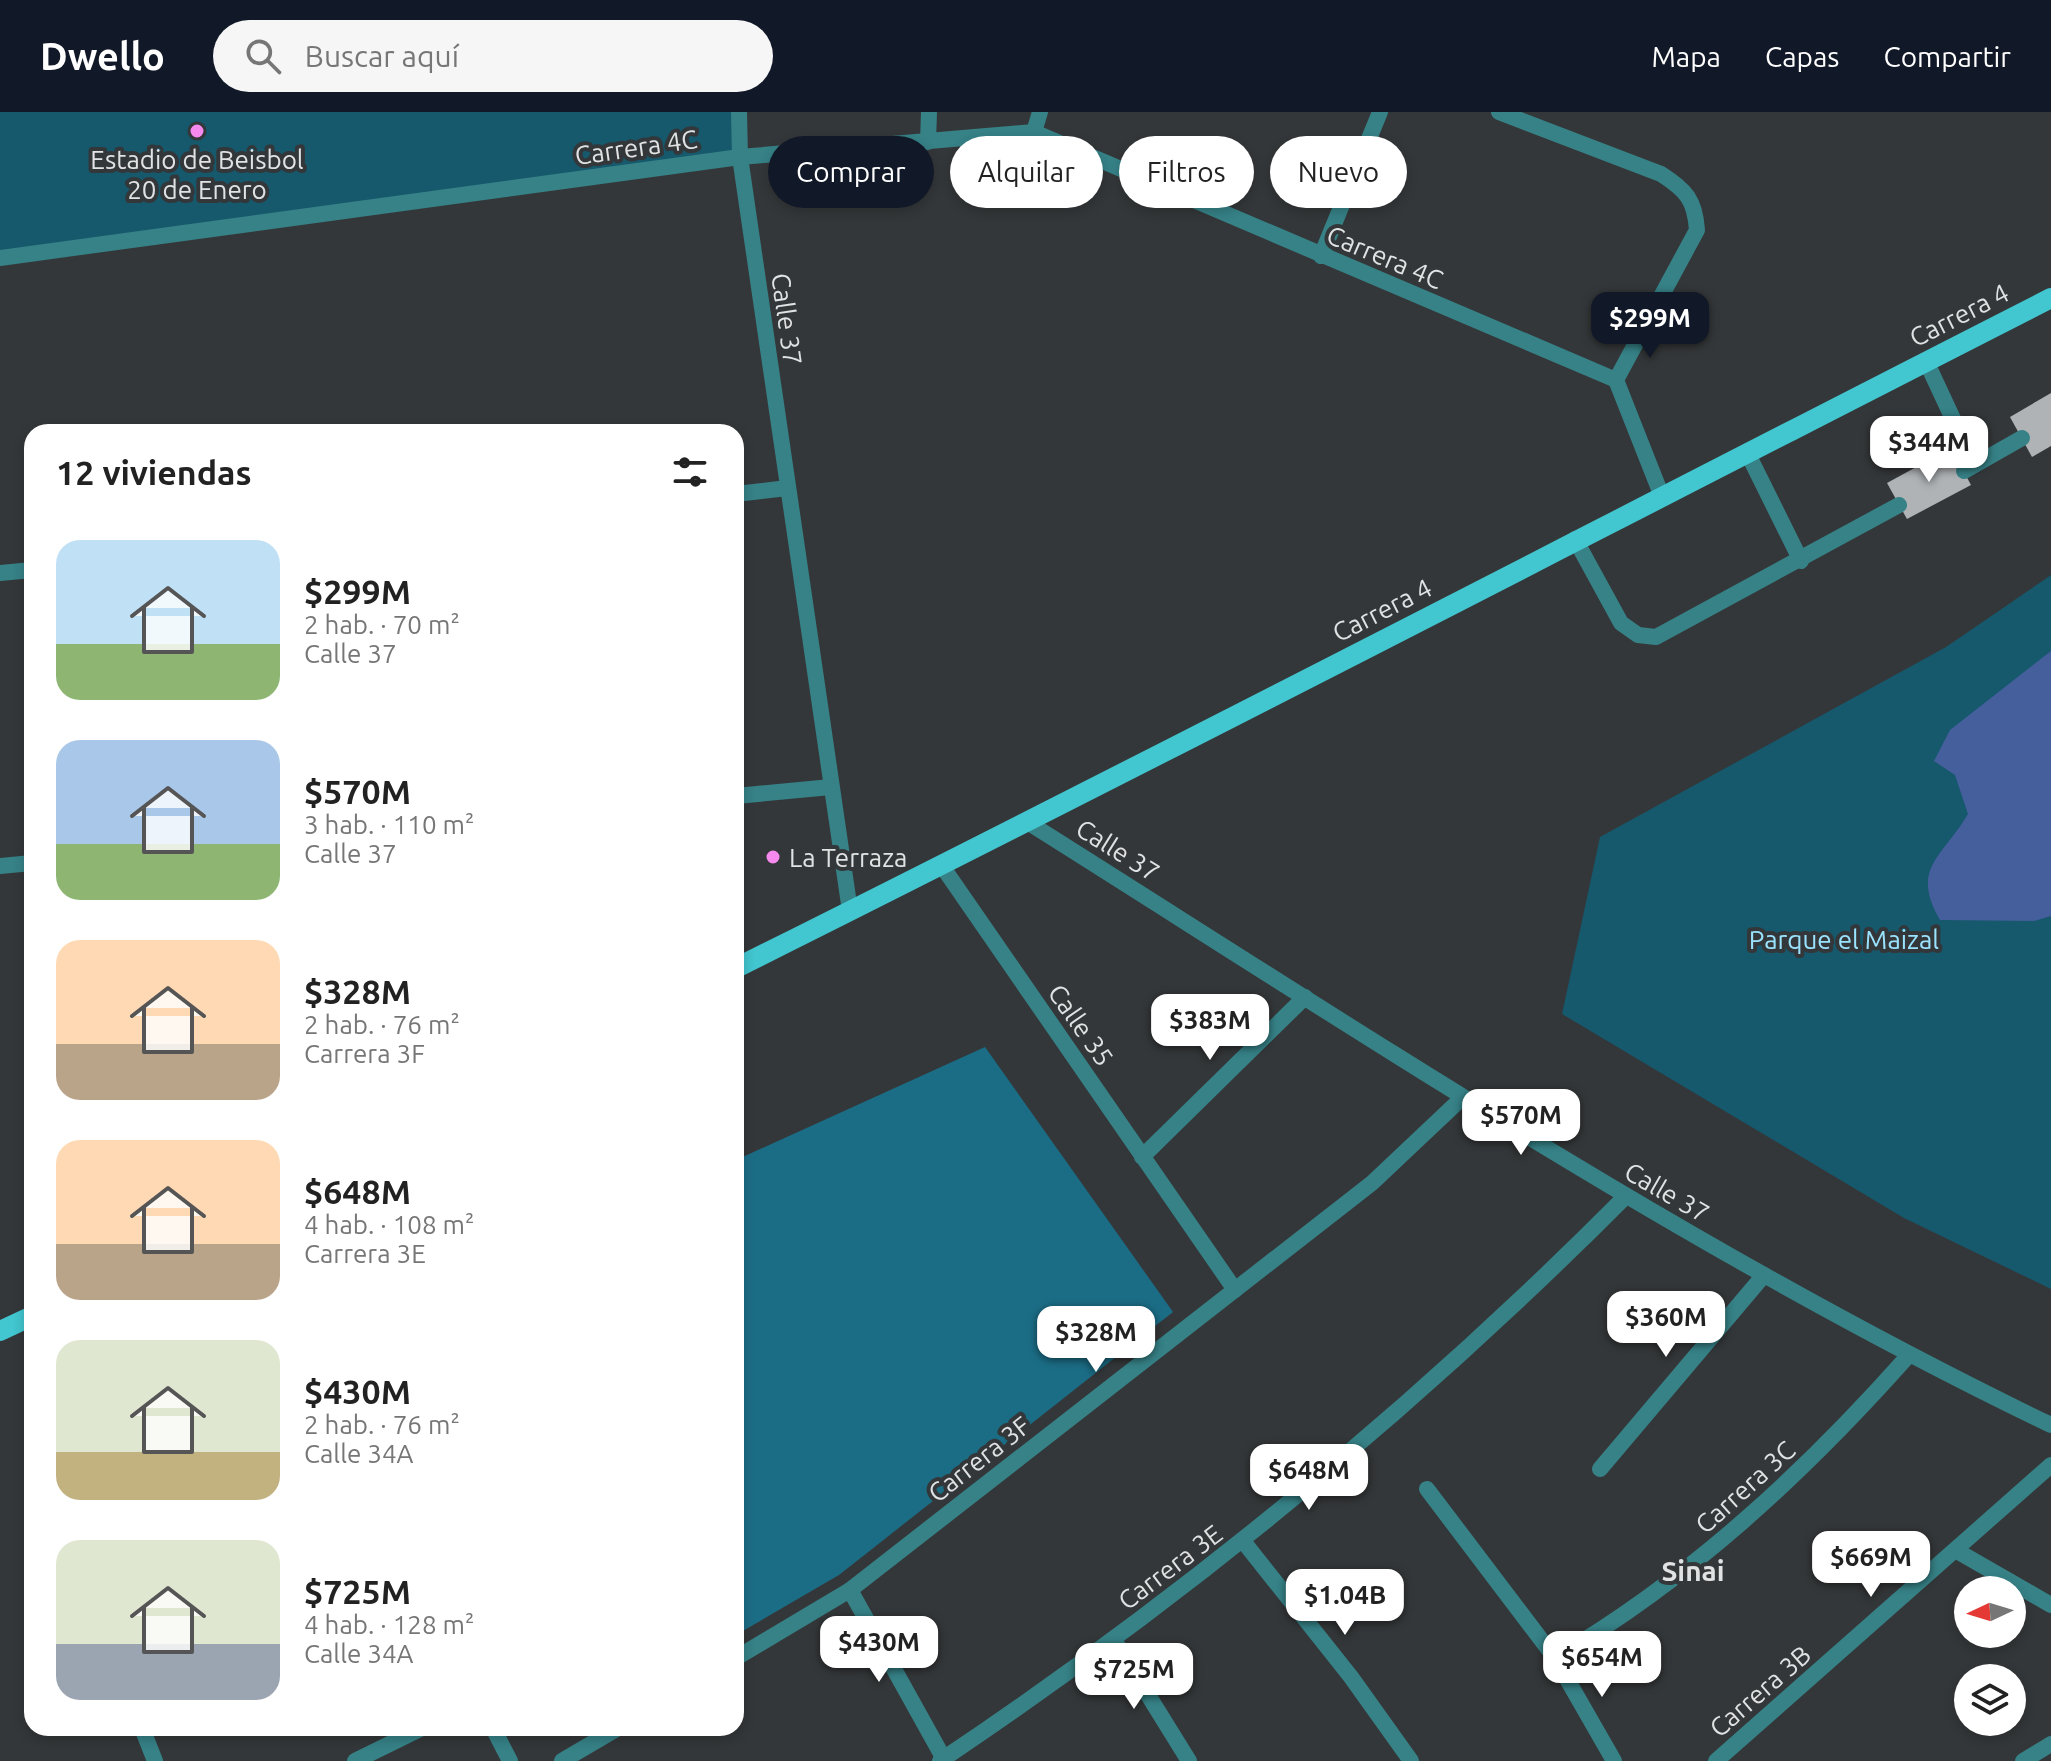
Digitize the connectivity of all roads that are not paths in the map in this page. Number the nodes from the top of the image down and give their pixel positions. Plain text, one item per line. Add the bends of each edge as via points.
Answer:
1 (739, 112) edge
2 (929, 112) edge
3 (1040, 112) edge
4 (1380, 112) edge
5 (1499, 112) edge
6 (1034, 132) junction
7 (928, 136) edge
8 (934, 141) edge
9 (768, 155) edge
10 (740, 157) junction
11 (1321, 256) junction
12 (0, 258) edge
13 (2051, 298) edge
14 (1926, 361) junction
15 (1616, 380) junction
16 (2022, 438) dead end
17 (1747, 452) junction
18 (787, 488) junction
19 (744, 493) edge
20 (1661, 494) junction
21 (1899, 505) dead end
22 (1575, 539) junction
23 (1801, 561) junction
24 (24, 571) edge
25 (0, 573) edge
26 (831, 787) junction
27 (744, 795) edge
28 (1029, 823) junction
29 (24, 864) edge
30 (0, 866) edge
31 (942, 866) junction
32 (850, 911) junction
33 (744, 964) edge
34 (1305, 997) junction
35 (1462, 1098) junction
36 (1142, 1157) junction
37 (1625, 1197) junction
38 (1764, 1275) junction
39 (1235, 1290) junction
40 (24, 1320) edge
41 (0, 1331) edge
42 (1908, 1356) junction
43 (2051, 1425) edge
44 (2051, 1465) edge
45 (1600, 1469) dead end
46 (1427, 1489) dead end
47 (1243, 1541) junction
48 (1957, 1551) junction
49 (850, 1590) junction
50 (2051, 1605) edge
51 (1114, 1640) junction
52 (744, 1653) edge
53 (1555, 1658) junction
54 (145, 1736) edge
55 (406, 1736) edge
56 (497, 1736) edge
57 (604, 1736) edge
58 (2051, 1744) edge
59 (942, 1760) edge
60 (155, 1761) edge
61 (355, 1761) edge
62 (510, 1761) edge
63 (562, 1761) edge
64 (1189, 1761) edge
65 (1411, 1761) edge
66 (1614, 1761) edge
67 (1716, 1761) edge
68 (2023, 1761) edge

1 - 10 street, Calle 37
2 - 7 street
3 - 6 street
4 - 11 street
5 - 15 street via 1661,174 1684,188 1695,206 1697,230
6 - 8 street, Carrera 4C
6 - 11 street, Carrera 4C
9 - 10 street, Carrera 4C
10 - 12 street, Carrera 4C
10 - 18 street, Calle 37
11 - 15 street, Carrera 4C
13 - 14 main road, Carrera 4
14 - 16 street via 1969,467
14 - 17 main road, Carrera 4
15 - 20 street
17 - 20 main road, Carrera 4
17 - 23 street
18 - 19 street
18 - 26 street, Calle 37
20 - 22 main road, Carrera 4
21 - 23 street
22 - 23 street via 1621,623 1638,635 1656,637
22 - 28 main road, Carrera 4
24 - 25 street
26 - 27 street
26 - 32 street, Calle 37
28 - 31 main road, Carrera 4
28 - 34 street, Calle 37
29 - 30 street
31 - 32 main road, Carrera 4
31 - 36 street, Calle 35
32 - 33 main road, Carrera 4
34 - 35 street, Calle 37
34 - 36 street
35 - 37 street, Calle 37
35 - 39 street, Carrera 3F via 1372,1183
36 - 39 street, Calle 35
37 - 38 street, Calle 37
37 - 47 street, Carrera 3E via 1453,1361
38 - 42 street, Calle 37
38 - 45 street
39 - 49 street, Carrera 3F
40 - 41 main road
42 - 43 street, Calle 37
42 - 53 street, Carrera 3C via 1834,1440 1719,1546
44 - 48 street, Carrera 3B
46 - 53 street
47 - 51 street, Carrera 3E
47 - 65 street
48 - 50 street
48 - 67 street, Carrera 3B
49 - 52 street, Carrera 3F
49 - 59 street
51 - 59 street, Carrera 3E
51 - 64 street
53 - 66 street
54 - 60 street
55 - 61 street
56 - 62 street
57 - 63 street
58 - 68 street

